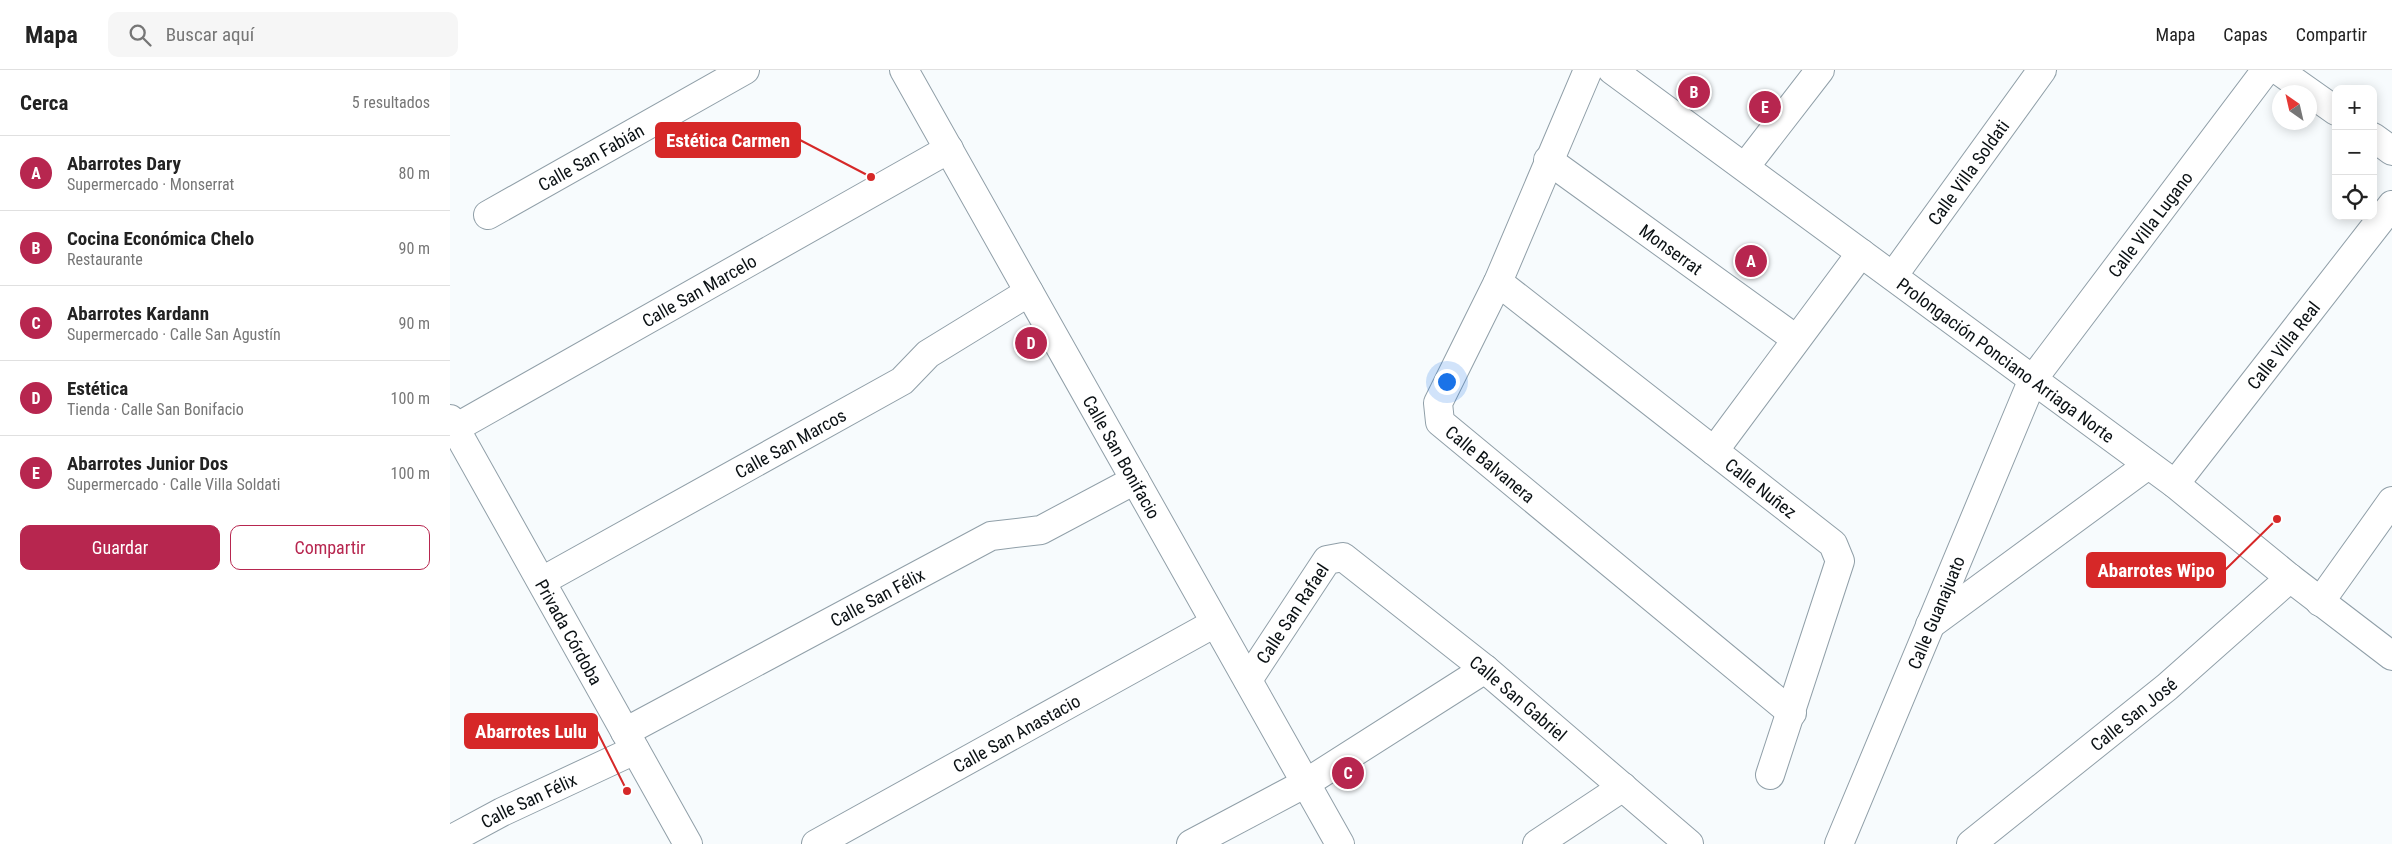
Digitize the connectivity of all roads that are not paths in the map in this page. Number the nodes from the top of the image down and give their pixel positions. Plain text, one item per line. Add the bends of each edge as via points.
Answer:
1 (745, 70) edge
2 (904, 70) edge
3 (1588, 70) edge
4 (1612, 70) edge
5 (1820, 70) edge
6 (2042, 70) edge
7 (2266, 70) edge
8 (2278, 70) edge
9 (2332, 108) edge
10 (2377, 141) edge
11 (948, 149) junction
12 (2392, 151) edge
13 (1548, 160) junction
14 (1745, 167) junction
15 (2392, 204) edge
16 (488, 214) dead end
17 (1861, 253) junction
18 (1893, 276) junction
19 (1498, 282) junction
20 (1029, 292) junction
21 (1796, 339) junction
22 (2032, 379) junction
23 (452, 426) edge
24 (1714, 451) junction
25 (2148, 464) junction
26 (1135, 480) junction
27 (2175, 484) junction
28 (2392, 501) edge
29 (1343, 557) joint
30 (2290, 578) junction
31 (542, 581) junction
32 (2320, 602) junction
33 (1215, 623) junction
34 (1930, 625) junction
35 (2392, 656) edge
36 (1484, 669) junction
37 (1248, 680) junction
38 (1792, 713) junction
39 (630, 741) junction
40 (1770, 775) dead end
41 (1306, 783) junction
42 (1623, 787) junction
43 (450, 840) edge
44 (688, 844) edge
45 (816, 844) edge
46 (1191, 844) edge
47 (1340, 844) edge
48 (1537, 844) edge
49 (1689, 844) edge
50 (1839, 844) edge
51 (1971, 844) edge

1 - 16 street, Calle San Fabián
2 - 11 street, Calle San Bonifacio
3 - 13 street, Calle Balvanera
4 - 14 street, Prolongación Ponciano Arriaga Norte
5 - 14 street
6 - 18 street, Calle Villa Soldati
7 - 22 street, Calle Villa Lugano
8 - 9 street
10 - 12 street
11 - 20 street, Calle San Bonifacio
11 - 23 street, Calle San Marcelo
13 - 19 street, Calle Balvanera
13 - 21 street, Monserrat
14 - 17 street, Prolongación Ponciano Arriaga Norte
15 - 27 street, Calle Villa Real
17 - 18 street, Prolongación Ponciano Arriaga Norte
17 - 21 street
18 - 22 street, Prolongación Ponciano Arriaga Norte
19 - 24 street, Calle Nuñez
19 - 38 street, Calle Balvanera via 1438,403 1440,422
20 - 26 street, Calle San Bonifacio
20 - 31 street, Calle San Marcos via 928,354 902,381
21 - 24 street
22 - 25 street, Prolongación Ponciano Arriaga Norte
22 - 34 street, Calle Guanajuato
23 - 31 street, Privada Córdoba
24 - 38 street, Calle Nuñez via 1833,544 1840,560
25 - 27 street, Prolongación Ponciano Arriaga Norte
25 - 34 street
26 - 33 street, Calle San Bonifacio
26 - 39 street, Calle San Félix via 1041,530 991,536
27 - 30 street, Prolongación Ponciano Arriaga Norte
28 - 32 street
29 - 36 street, Calle San Gabriel
29 - 37 street, Calle San Rafael via 1327,560
30 - 32 street, Prolongación Ponciano Arriaga Norte
30 - 51 street, Calle San José via 2167,687
31 - 39 street, Privada Córdoba
32 - 35 street, Prolongación Ponciano Arriaga Norte
33 - 37 street, Calle San Bonifacio
33 - 45 street, Calle San Anastacio
34 - 50 street, Calle Guanajuato
36 - 41 street
36 - 42 street, Calle San Gabriel
37 - 41 street, Calle San Bonifacio
38 - 40 street, Calle Nuñez
39 - 43 street, Calle San Félix
39 - 44 street, Privada Córdoba
41 - 46 street
41 - 47 street, Calle San Bonifacio
42 - 48 street
42 - 49 street, Calle San Gabriel

